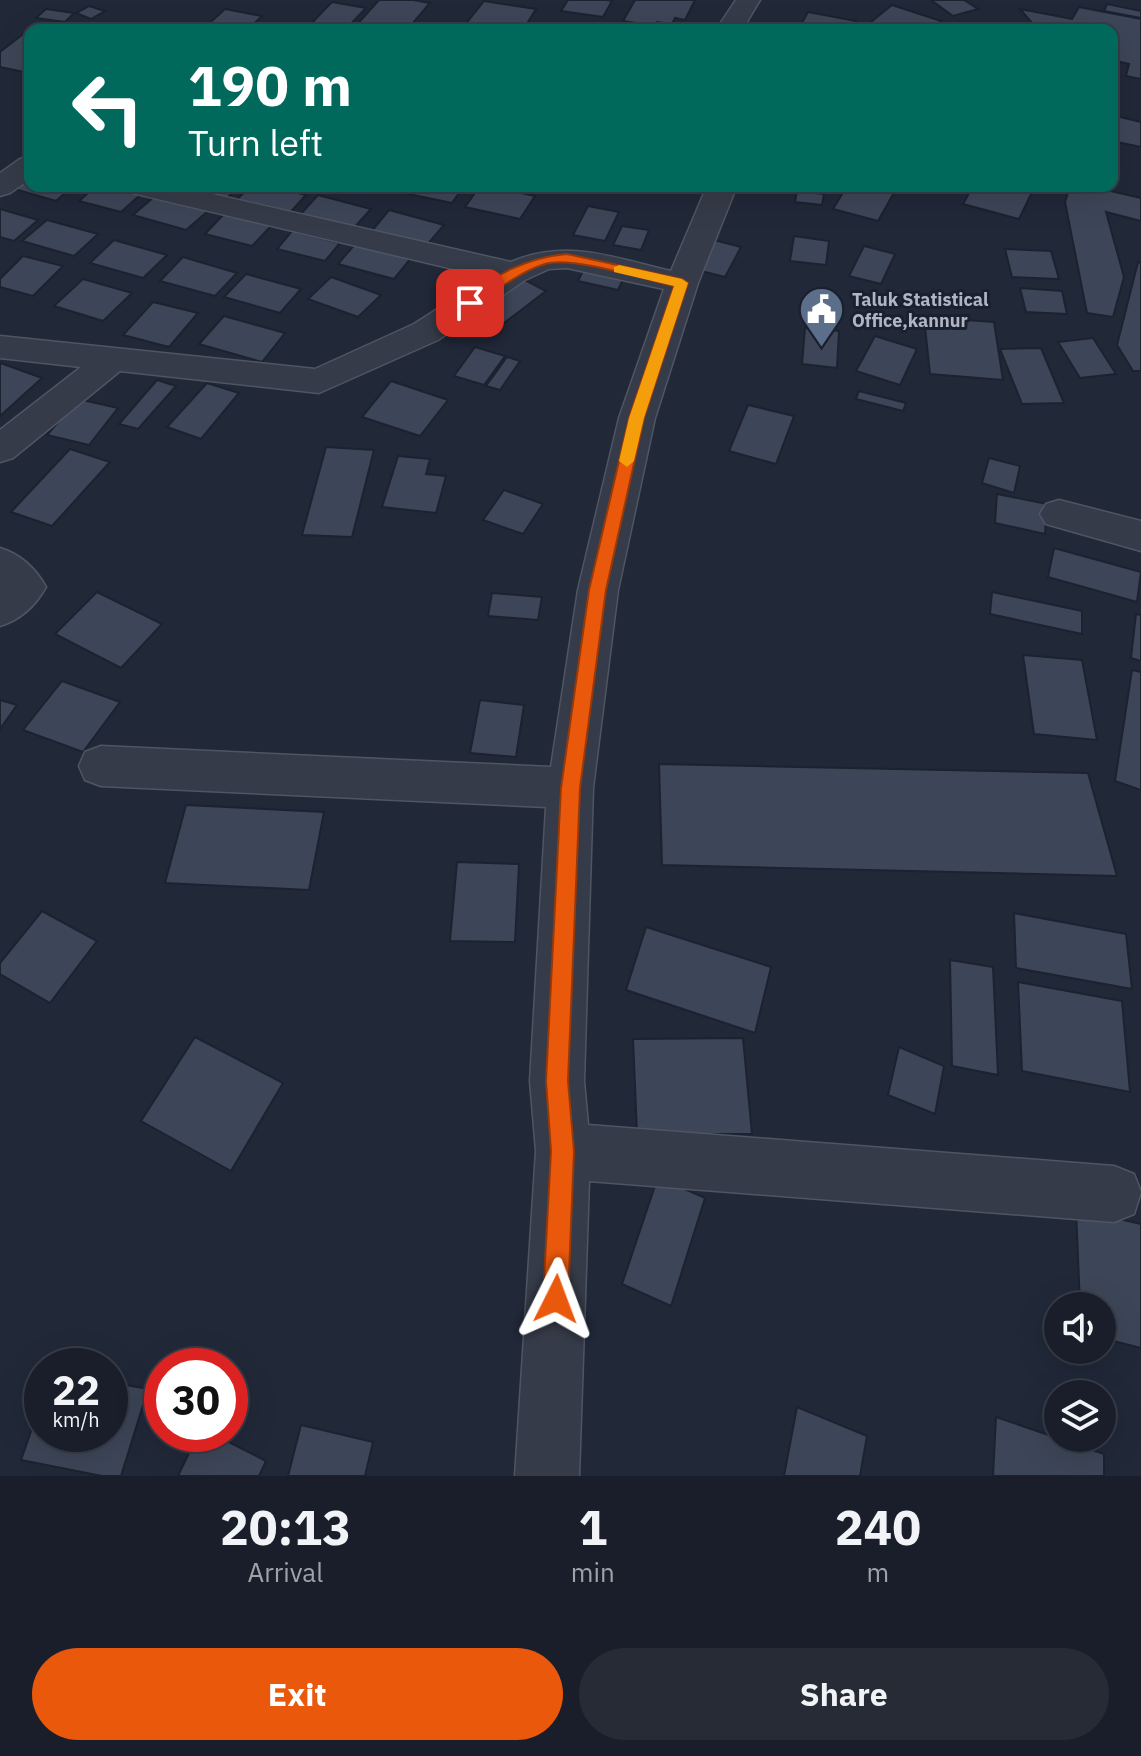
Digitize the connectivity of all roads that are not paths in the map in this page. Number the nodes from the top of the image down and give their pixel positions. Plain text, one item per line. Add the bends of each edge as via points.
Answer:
1 (748, 0) edge
2 (733, 24) edge
3 (24, 169) edge
4 (0, 187) edge
5 (164, 192) edge
6 (719, 192) edge
7 (514, 273) junction
8 (682, 283) junction
9 (0, 347) edge
10 (112, 360) junction
11 (0, 449) edge
12 (1059, 514) dead end
13 (1141, 536) edge
14 (0, 563) edge
15 (0, 610) edge
16 (101, 766) dead end
17 (570, 788) junction
18 (563, 1151) junction
19 (1114, 1194) dead end
20 (547, 1476) edge

1 - 2 street
3 - 4 street
5 - 7 street
6 - 8 street
7 - 8 street via 543,260 567,258
7 - 10 street via 426,332 319,381
8 - 17 street via 637,418 598,590
9 - 10 street
10 - 11 street
12 - 13 street
14 - 15 street via 26,587
16 - 17 street
17 - 18 street via 557,1081
18 - 19 street
18 - 20 street

